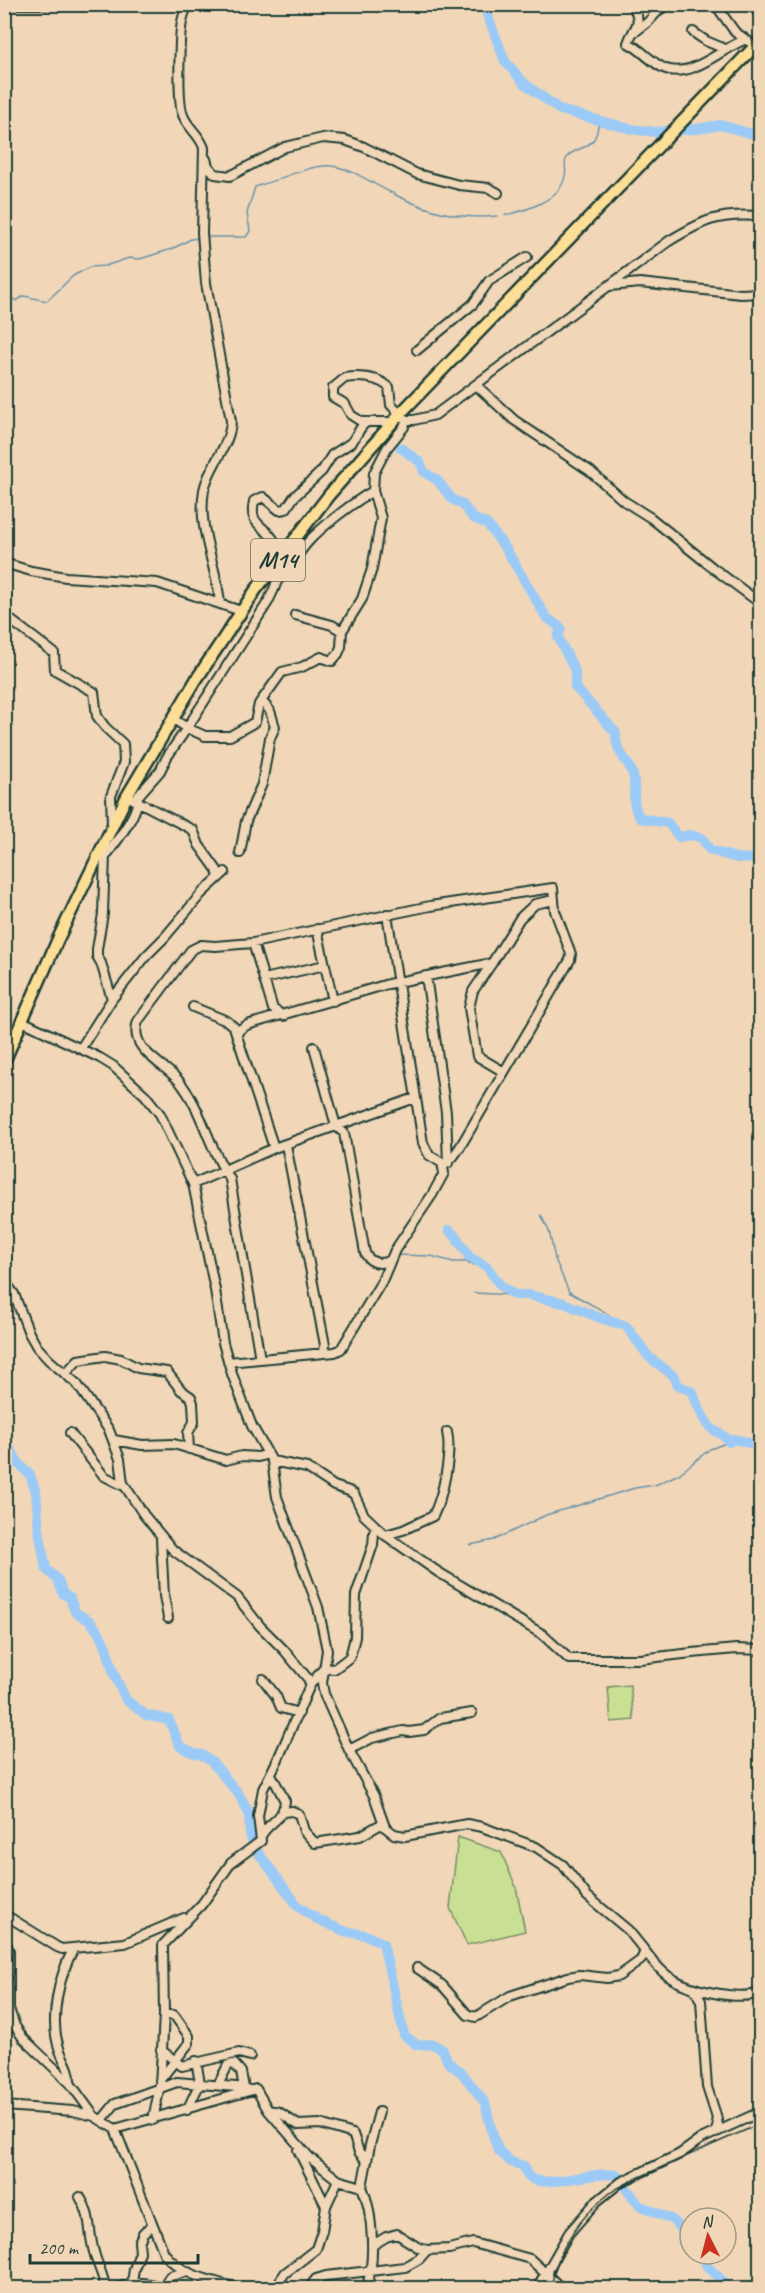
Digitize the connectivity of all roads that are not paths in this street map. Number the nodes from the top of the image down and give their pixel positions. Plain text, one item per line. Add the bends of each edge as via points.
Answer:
1 (7, 4) edge
2 (46, 4) edge
3 (189, 4) edge
4 (632, 4) edge
5 (668, 4) edge
6 (716, 4) edge
7 (750, 4) edge
8 (760, 14) edge
9 (636, 31) junction
10 (693, 32) dead end
11 (744, 40) junction
12 (759, 42) edge
13 (725, 49) junction
14 (204, 154) junction
15 (498, 193) dead end
16 (760, 216) edge
17 (527, 257) dead end
18 (606, 287) junction
19 (760, 293) edge
20 (417, 350) dead end
21 (476, 385) junction
22 (399, 419) junction
23 (367, 422) junction
24 (373, 491) junction
25 (282, 554) junction
26 (4, 563) edge
27 (273, 567) junction
28 (278, 580) junction
29 (760, 603) edge
30 (220, 604) junction
31 (241, 611) junction
32 (4, 615) edge
33 (295, 615) dead end
34 (342, 631) junction
35 (262, 701) junction
36 (172, 718) junction
37 (187, 728) junction
38 (127, 796) junction
39 (139, 803) junction
40 (112, 827) junction
41 (107, 838) junction
42 (240, 853) dead end
43 (105, 857) junction
44 (554, 900) junction
45 (387, 914) junction
46 (317, 929) junction
47 (253, 943) junction
48 (492, 963) junction
49 (325, 965) junction
50 (426, 976) junction
51 (264, 979) junction
52 (398, 981) junction
53 (112, 999) junction
54 (333, 1001) junction
55 (193, 1007) dead end
56 (273, 1009) junction
57 (284, 1016) junction
58 (22, 1021) junction
59 (228, 1022) junction
60 (263, 1022) junction
61 (247, 1025) junction
62 (237, 1035) junction
63 (314, 1047) dead end
64 (81, 1048) junction
65 (4, 1062) edge
66 (504, 1072) junction
67 (415, 1098) junction
68 (336, 1126) junction
69 (286, 1145) junction
70 (274, 1148) junction
71 (446, 1164) junction
72 (222, 1171) junction
73 (193, 1184) junction
74 (389, 1261) junction
75 (4, 1280) edge
76 (324, 1352) junction
77 (260, 1359) junction
78 (228, 1362) junction
79 (66, 1373) junction
80 (447, 1432) dead end
81 (69, 1433) dead end
82 (114, 1440) junction
83 (189, 1449) junction
84 (270, 1458) junction
85 (126, 1487) junction
86 (378, 1528) junction
87 (385, 1535) junction
88 (160, 1536) junction
89 (168, 1618) dead end
90 (760, 1650) edge
91 (324, 1668) junction
92 (263, 1679) dead end
93 (310, 1685) junction
94 (299, 1713) junction
95 (472, 1713) dead end
96 (349, 1750) junction
97 (271, 1774) junction
98 (283, 1812) junction
99 (383, 1823) junction
100 (261, 1836) junction
101 (4, 1914) edge
102 (188, 1916) junction
103 (4, 1937) edge
104 (74, 1948) junction
105 (645, 1951) junction
106 (417, 1968) dead end
107 (694, 1988) junction
108 (760, 1993) edge
109 (164, 2015) junction
110 (8, 2017) edge
111 (161, 2050) junction
112 (250, 2056) dead end
113 (229, 2060) junction
114 (196, 2061) junction
115 (175, 2062) junction
116 (160, 2080) junction
117 (70, 2083) junction
118 (200, 2083) junction
119 (219, 2085) junction
120 (247, 2089) junction
121 (159, 2090) junction
122 (226, 2098) junction
123 (4, 2106) edge
124 (187, 2110) junction
125 (268, 2110) junction
126 (379, 2112) dead end
127 (760, 2112) edge
128 (98, 2118) junction
129 (153, 2120) junction
130 (115, 2129) junction
131 (716, 2133) junction
132 (295, 2144) junction
133 (367, 2161) junction
134 (338, 2180) junction
135 (362, 2187) junction
136 (80, 2197) dead end
137 (326, 2206) junction
138 (152, 2225) junction
139 (373, 2246) junction
140 (427, 2250) junction
141 (371, 2271) junction
142 (187, 2272) junction
143 (547, 2274) junction
144 (132, 2283) junction
145 (556, 2287) edge
146 (163, 2288) edge
147 (105, 2289) edge
148 (118, 2289) edge
149 (238, 2289) edge
150 (275, 2289) edge
151 (309, 2289) edge
152 (366, 2289) edge
153 (538, 2289) edge
154 (546, 2289) edge

1 - 2 street
3 - 14 street via 181,28 180,102 182,112 200,138
4 - 9 street via 638,18
5 - 9 street
6 - 11 street
7 - 8 street
9 - 13 street via 627,43 667,69 693,67
10 - 13 street
11 - 12 street
11 - 13 street
12 - 22 highway, M14
14 - 15 street via 214,174 230,176 285,147 306,140 337,139 364,147 417,174
14 - 30 street via 202,233 206,283 231,421 228,439 203,497 205,539
16 - 18 street via 725,216 700,223
17 - 20 street via 489,281 473,304
18 - 19 street via 640,283
18 - 21 street
21 - 22 street via 435,415
21 - 29 street via 514,420 590,471
22 - 23 street
22 - 23 street via 385,384 366,378 345,378 333,388 333,398 345,404 351,415
22 - 24 street via 404,427 376,468
22 - 25 highway, M14 via 329,495
23 - 25 street via 352,442 332,455 286,509 279,510 263,497 254,501 255,522 272,537
24 - 28 street via 310,540
24 - 34 street via 381,518 372,569 362,599
25 - 27 highway, M14
26 - 30 street via 66,577 157,583
27 - 28 street
27 - 31 highway, M14
28 - 37 street via 268,602
30 - 31 street
31 - 36 highway, M14
32 - 40 street via 54,653 55,670 94,692 97,716 123,744 124,762 111,801
33 - 34 street
34 - 35 street via 341,647 332,661 321,657 282,672
35 - 37 street via 255,722 230,736 205,736
35 - 42 street via 275,728
36 - 37 street
36 - 38 highway, M14
37 - 39 street via 153,781 138,796
38 - 39 street
38 - 40 highway, M14
39 - 43 street
39 - 53 street via 193,830 199,845 222,874
40 - 41 highway, M14
41 - 43 street
41 - 58 highway, M14
43 - 53 street via 103,914 96,949
44 - 45 street via 553,888
44 - 48 street via 536,904 520,918
44 - 66 street via 571,957
45 - 46 street
45 - 52 street
46 - 47 street
46 - 49 street
47 - 51 street
47 - 72 street via 201,945 190,950 136,1028 140,1045 173,1075 188,1095
48 - 50 street
48 - 66 street via 473,991 469,1008 477,1056
49 - 51 street
49 - 54 street
50 - 52 street
50 - 71 street via 446,1112
51 - 56 street
52 - 54 street
52 - 67 street
53 - 64 street
54 - 57 street
55 - 59 street
56 - 57 street
56 - 60 street
57 - 60 street
58 - 64 street
58 - 65 highway, M14
59 - 61 street
59 - 62 street
60 - 61 street
61 - 62 street
62 - 70 street
63 - 68 street
64 - 73 street via 113,1066 160,1113
66 - 71 street
67 - 68 street
67 - 71 street via 425,1150
68 - 69 street
68 - 74 street via 344,1133 348,1149 366,1256 381,1264
69 - 70 street
69 - 76 street
70 - 72 street
71 - 74 street via 432,1195
72 - 73 street
72 - 77 street via 230,1179
73 - 78 street
74 - 76 street via 382,1281 341,1349
75 - 79 street via 19,1305 32,1340
76 - 77 street
77 - 78 street
78 - 84 street via 240,1399
79 - 82 street
79 - 83 street via 78,1360 105,1356 138,1368 166,1372 193,1403
80 - 87 street via 447,1468 432,1516
81 - 85 street via 104,1476
82 - 83 street via 142,1445 174,1444
82 - 85 street
83 - 84 street via 226,1460 242,1456
84 - 86 street via 307,1468 334,1486 350,1491 360,1510
84 - 91 street via 277,1497 318,1607 327,1650
85 - 88 street
86 - 87 street
86 - 91 street via 356,1595 355,1637 350,1657 334,1669
87 - 90 street via 438,1572 542,1634 569,1659 639,1659
88 - 89 street
88 - 93 street via 172,1550 237,1597
91 - 93 street
91 - 96 street via 324,1694
92 - 94 street via 281,1708
93 - 94 street
94 - 97 street
95 - 96 street via 440,1718 424,1730 372,1738
96 - 99 street via 374,1796
97 - 98 street via 285,1801
97 - 100 street via 259,1806
98 - 99 street via 298,1814 315,1843 360,1836
98 - 100 street
99 - 105 street via 394,1834 405,1836 457,1824 474,1825 536,1847 563,1865 587,1896 628,1930
100 - 102 street via 261,1841 231,1863 202,1904
101 - 104 street via 57,1947
102 - 104 street via 124,1943
102 - 109 street via 163,1945
103 - 110 street via 9,1951
104 - 117 street via 62,1979 56,2014 59,2047 69,2069
105 - 106 street via 619,1977 568,1977 510,1996 476,2018 468,2015 442,1985
105 - 107 street via 665,1974
107 - 108 street via 745,1995
107 - 131 street via 701,2001 706,2087 716,2115
109 - 111 street
109 - 115 street via 174,2015 189,2036 189,2043
110 - 117 street via 23,2038
111 - 115 street
111 - 116 street
112 - 113 street via 239,2053
113 - 114 street
113 - 119 street
113 - 120 street via 241,2072
114 - 115 street via 182,2066
114 - 118 street
115 - 116 street
116 - 121 street
117 - 128 street
118 - 119 street
118 - 121 street via 177,2082
118 - 124 street
119 - 120 street
119 - 122 street
120 - 122 street
120 - 125 street via 257,2090
121 - 128 street via 116,2104
121 - 129 street
122 - 124 street
123 - 128 street via 73,2111
124 - 129 street
125 - 132 street
125 - 133 street via 279,2112 298,2125 320,2124 353,2134
126 - 133 street
127 - 131 street
128 - 130 street
129 - 130 street
130 - 138 street
131 - 143 street via 621,2182 596,2202 569,2233
132 - 134 street
132 - 137 street
133 - 135 street
134 - 135 street
134 - 137 street
135 - 139 street
136 - 147 street via 88,2212
137 - 150 street via 316,2249 285,2273
138 - 142 street via 164,2253
138 - 144 street via 139,2242
139 - 140 street via 397,2234
139 - 141 street
140 - 141 street via 413,2264
140 - 143 street via 478,2244 530,2259
141 - 151 street via 326,2276 316,2279
141 - 152 street
142 - 146 street via 170,2276
142 - 149 street
143 - 145 street
143 - 153 street
143 - 154 street
144 - 146 street
144 - 148 street

